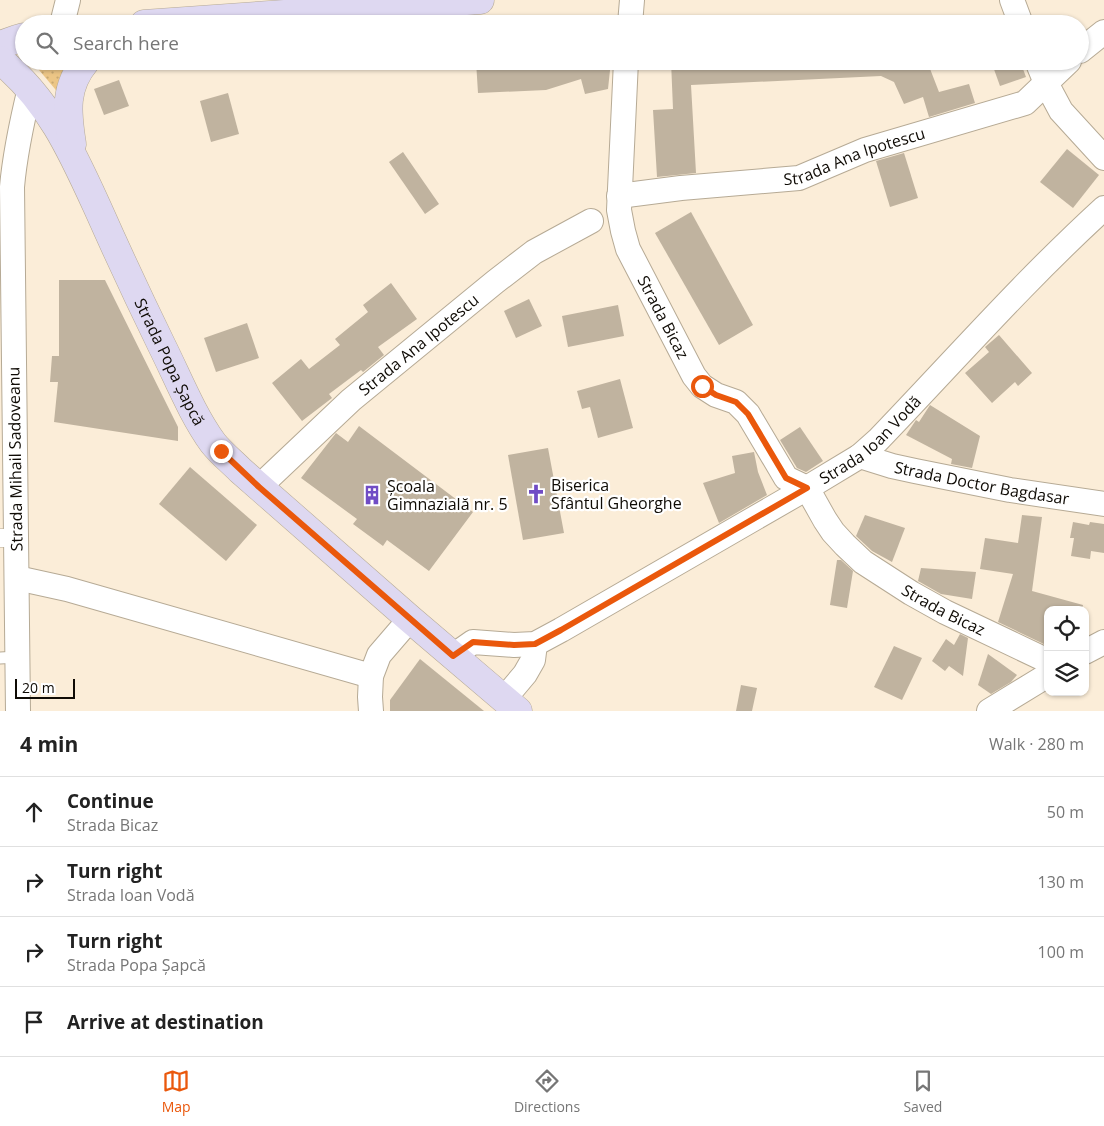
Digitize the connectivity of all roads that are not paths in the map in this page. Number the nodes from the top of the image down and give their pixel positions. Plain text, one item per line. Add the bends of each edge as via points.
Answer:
1 (68, 0) edge
2 (480, 0) edge
3 (632, 0) edge
4 (1012, 0) edge
5 (248, 9) edge
6 (64, 15) edge
7 (206, 15) edge
8 (631, 15) edge
9 (1018, 15) edge
10 (1104, 32) edge
11 (15, 40) edge
12 (1089, 44) edge
13 (0, 45) edge
14 (0, 60) edge
15 (80, 70) edge
16 (626, 70) edge
17 (1041, 70) edge
18 (1060, 70) edge
19 (1046, 83) junction
20 (30, 88) junction
21 (74, 155) junction
22 (1104, 158) edge
23 (619, 196) junction
24 (1104, 208) edge
25 (591, 221) dead end
26 (7, 347) edge
27 (860, 456) junction
28 (259, 487) junction
29 (807, 488) junction
30 (1104, 504) edge
31 (8, 538) edge
32 (17, 578) junction
33 (410, 619) junction
34 (1104, 642) edge
35 (535, 644) junction
36 (1087, 651) edge
37 (453, 656) junction
38 (9, 657) edge
39 (1044, 659) edge
40 (371, 676) junction
41 (1044, 677) edge
42 (511, 705) edge
43 (18, 711) edge
44 (371, 711) edge
45 (989, 711) edge

1 - 6 street
2 - 5 main road
3 - 8 street
4 - 9 street
5 - 7 main road
10 - 12 street
11 - 13 main road
14 - 20 main road, Strada Popa Șapcă
15 - 21 main road via 69,95 68,118
16 - 23 street, Strada Bicaz
17 - 19 street
18 - 19 street, Strada Ana Ipotescu
19 - 22 street via 1061,111
19 - 23 street, Strada Ana Ipotescu via 1025,103 865,150 799,178
20 - 21 main road, Strada Popa Șapcă
20 - 26 street, Strada Mihail Sadoveanu via 19,134 12,187
21 - 28 main road, Strada Popa Șapcă via 139,300 196,416 214,443
23 - 29 street, Strada Bicaz via 622,231 628,249 694,376 716,395 736,402 748,414 786,478
24 - 27 street, Strada Ioan Vodă via 1025,284
25 - 28 street, Strada Ana Ipotescu via 534,252 495,282 351,400
26 - 31 street, Strada Mihail Sadoveanu
27 - 29 street, Strada Ioan Vodă
27 - 30 street, Strada Doctor Bagdasar via 892,466 1010,490
28 - 33 main road, Strada Popa Șapcă
29 - 35 street, Strada Ioan Vodă
29 - 39 street, Strada Bicaz via 833,532 863,562 946,612
31 - 32 street, Strada Mihail Sadoveanu
32 - 38 street, Strada Mihail Sadoveanu
32 - 40 street via 67,589
33 - 37 main road, Strada Popa Șapcă
33 - 40 street via 379,655
34 - 36 street
35 - 37 street, Strada Ioan Vodă via 473,642
35 - 42 street via 534,660
37 - 42 main road, Strada Popa Șapcă
38 - 43 street, Strada Mihail Sadoveanu
40 - 44 street
41 - 45 street

